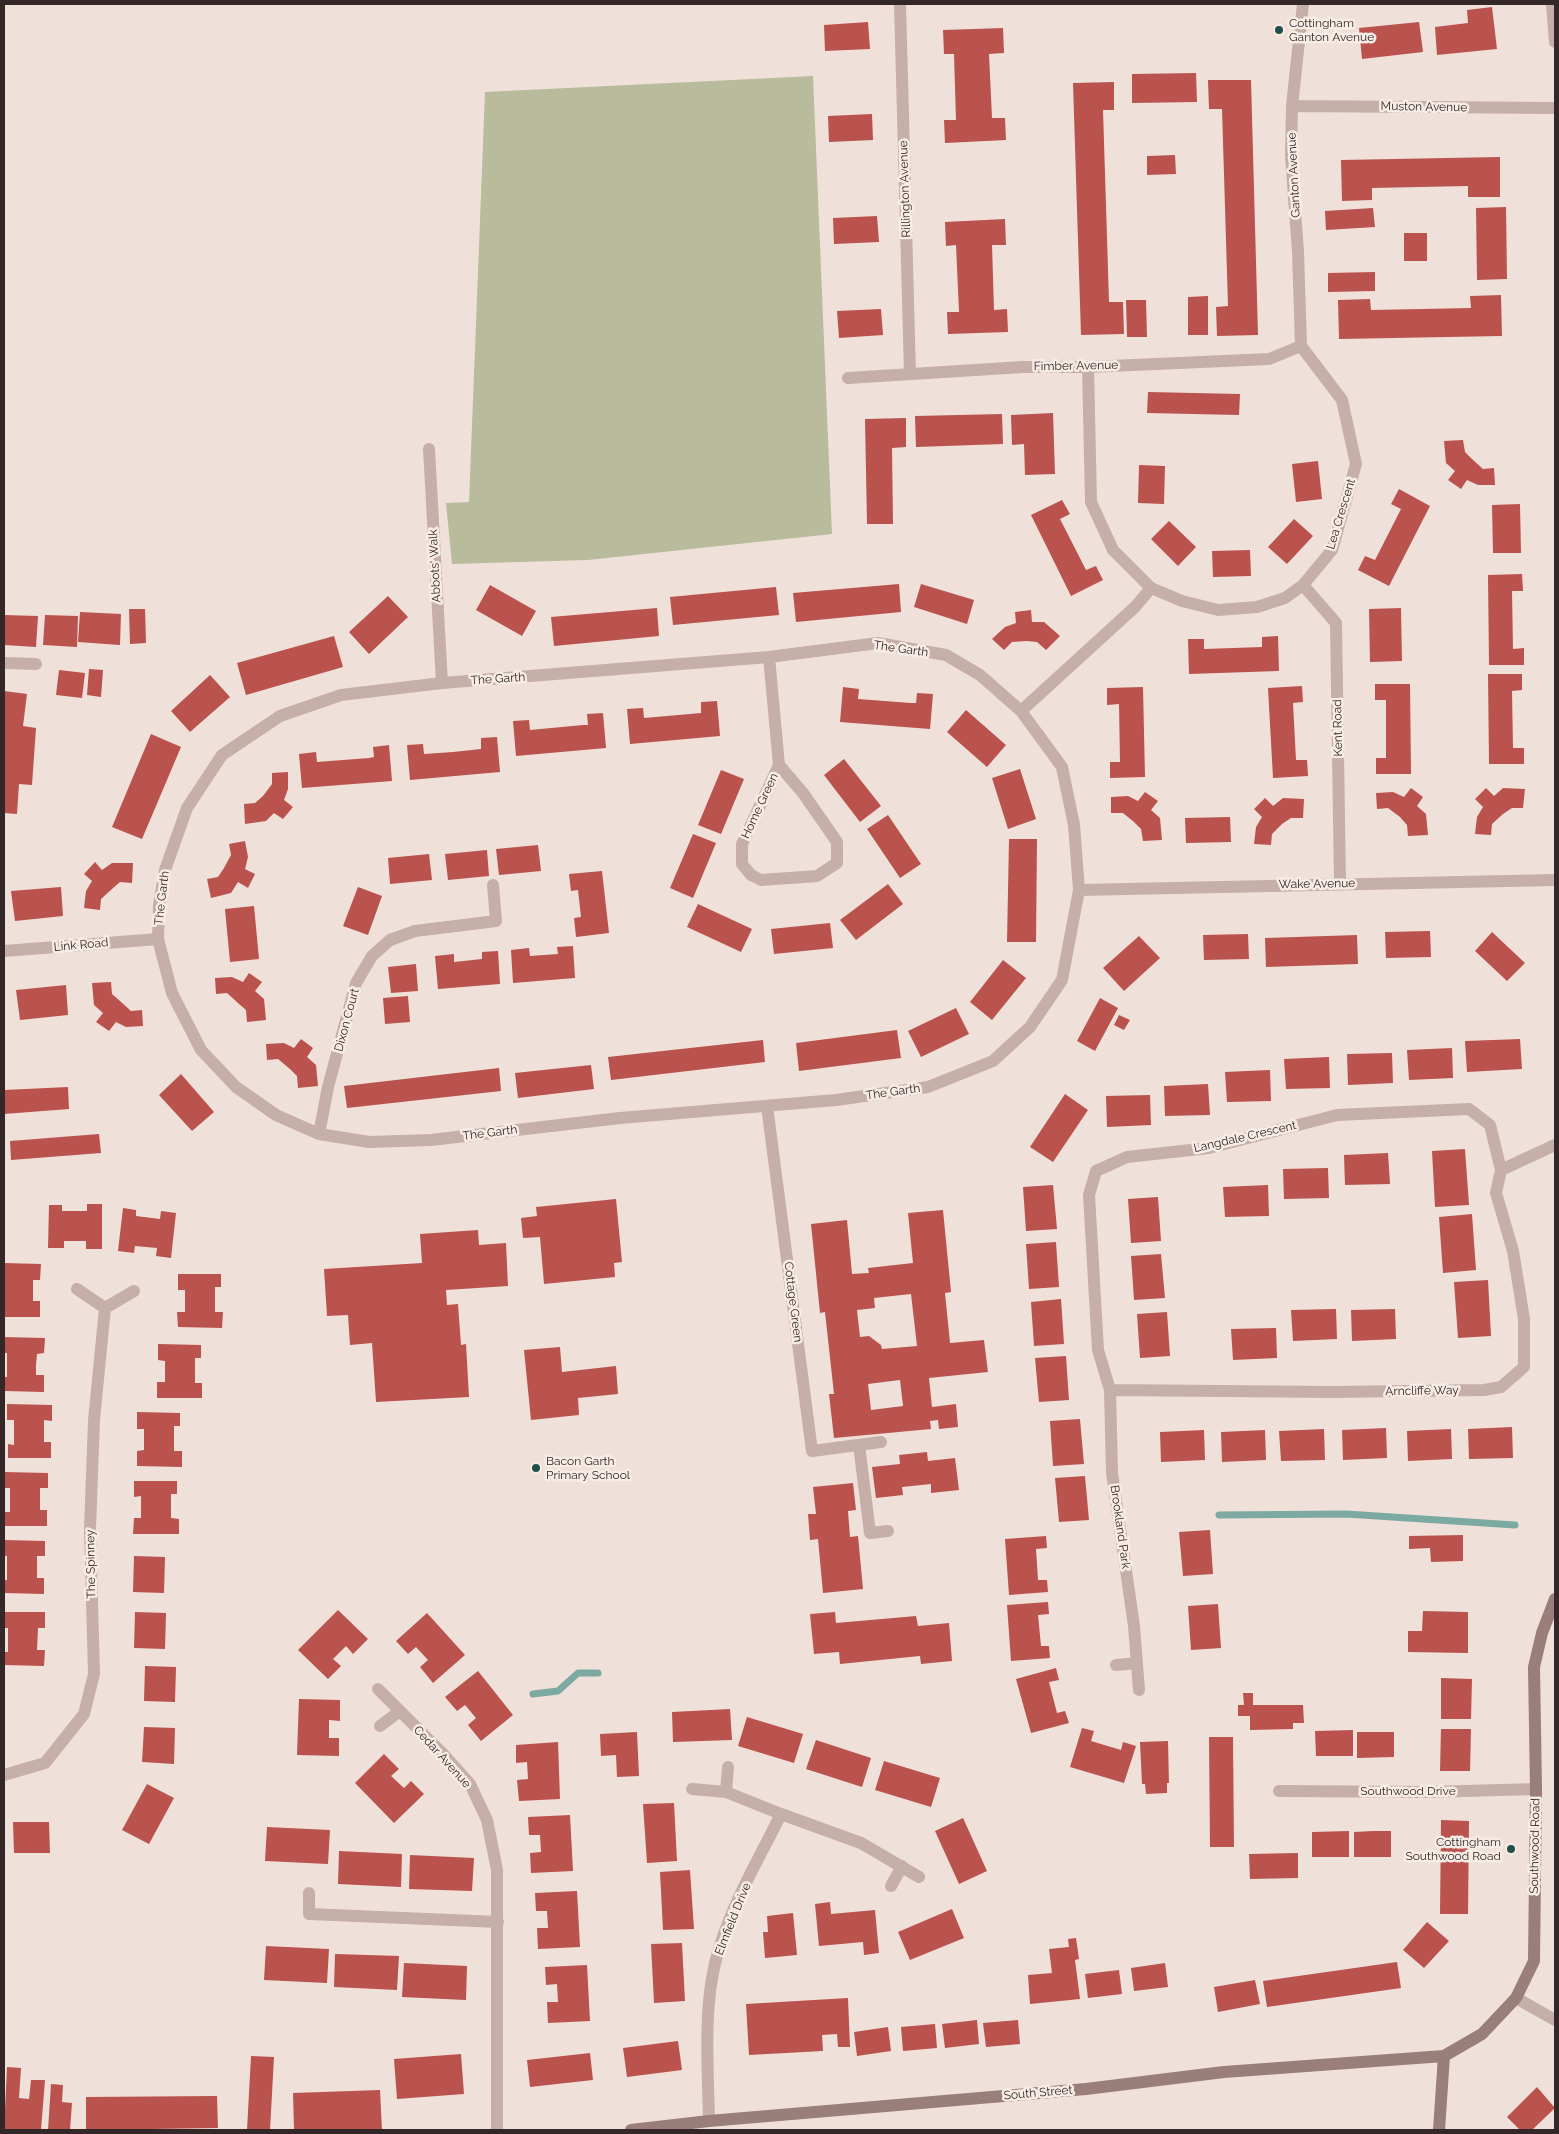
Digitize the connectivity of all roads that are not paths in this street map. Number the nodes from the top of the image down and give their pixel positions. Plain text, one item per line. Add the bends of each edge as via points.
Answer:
1 (900, 4) edge
2 (1304, 4) edge
3 (1552, 4) edge
4 (1555, 42) edge
5 (1292, 106) junction
6 (1555, 108) edge
7 (1300, 346) junction
8 (1088, 367) junction
9 (910, 374) junction
10 (848, 378) dead end
11 (430, 449) dead end
12 (1303, 585) junction
13 (1151, 588) junction
14 (769, 657) junction
15 (4, 663) edge
16 (36, 664) dead end
17 (442, 683) junction
18 (1021, 711) junction
19 (779, 765) junction
20 (1555, 880) edge
21 (1340, 883) junction
22 (493, 885) dead end
23 (1079, 890) junction
24 (158, 939) junction
25 (4, 951) edge
26 (768, 1106) junction
27 (1469, 1109) joint
28 (319, 1134) junction
29 (1555, 1145) edge
30 (1501, 1170) junction
31 (77, 1289) dead end
32 (134, 1291) dead end
33 (105, 1308) junction
34 (1110, 1390) junction
35 (881, 1442) dead end
36 (859, 1445) junction
37 (888, 1531) dead end
38 (1555, 1599) edge
39 (1137, 1663) junction
40 (1116, 1665) dead end
41 (378, 1689) dead end
42 (1139, 1690) dead end
43 (400, 1711) junction
44 (380, 1726) dead end
45 (728, 1767) dead end
46 (4, 1775) edge
47 (692, 1789) dead end
48 (1536, 1789) junction
49 (1279, 1790) dead end
50 (726, 1792) junction
51 (781, 1814) junction
52 (902, 1866) junction
53 (919, 1877) dead end
54 (892, 1886) dead end
55 (309, 1893) dead end
56 (498, 1922) junction
57 (1516, 1998) junction
58 (1555, 2020) edge
59 (1444, 2056) junction
60 (709, 2121) junction
61 (497, 2130) edge
62 (632, 2130) edge
63 (1439, 2130) edge

1 - 9 street, Rillington Avenue
2 - 5 street, Ganton Avenue
3 - 4 street
5 - 6 street, Muston Avenue
5 - 7 street, Ganton Avenue
7 - 8 street, Fimber Avenue via 1269,359
7 - 12 street, Lea Crescent via 1342,400 1356,464 1332,550
8 - 9 street, Fimber Avenue via 1023,367
8 - 13 street, Lea Crescent via 1091,502 1113,550
9 - 10 street, Fimber Avenue
11 - 17 street, Abbots' Walk
12 - 13 street, Lea Crescent via 1285,598 1257,607 1218,610 1182,601
12 - 21 street, Kent Road via 1336,623
13 - 18 street via 1135,607
14 - 17 street, The Garth
14 - 18 street, The Garth via 878,643 946,655 980,675
14 - 19 street, Home Green
15 - 16 street
17 - 24 street, The Garth via 341,695 280,716 222,755 187,808 165,870
18 - 23 street, The Garth via 1062,767 1074,825
19 - 19 street, Home Green via 837,842 836,863 817,876 761,880 751,875 742,864 742,844
20 - 21 street, Wake Avenue
21 - 23 street, Wake Avenue
22 - 28 street, Dixon Court via 496,922 415,931 390,940 372,956 356,983
23 - 26 street, The Garth via 1062,980 1030,1027 993,1061 928,1087
24 - 25 street, Link Road
24 - 28 street, The Garth via 172,993 201,1050 236,1087 276,1115
26 - 28 street, The Garth via 620,1118 431,1140 368,1142
26 - 36 street, Cottage Green via 812,1451
27 - 30 street, Arncliffe Way via 1490,1126
27 - 34 street, Langdale Crescent via 1337,1115 1209,1148 1127,1157 1096,1171 1089,1196 1098,1350
29 - 30 street
30 - 34 street, Arncliffe Way via 1496,1194 1513,1251 1524,1319 1524,1367 1501,1387 1333,1392
31 - 33 street
32 - 33 street
33 - 46 street, The Spinney via 94,1420 91,1519 94,1674 84,1714 45,1763
34 - 39 street, Brookland Park via 1112,1473
35 - 36 street, Cottage Green
36 - 37 street via 870,1533
38 - 48 main road, Southwood Road via 1534,1667
39 - 40 street
39 - 42 street, Brookland Park
41 - 43 street, Cedar Avenue
43 - 44 street
43 - 56 street, Cedar Avenue via 470,1784 487,1820 497,1870
45 - 50 street
47 - 50 street
48 - 49 street, Southwood Drive via 1429,1792
48 - 57 main road, Southwood Road via 1534,1961
50 - 51 street
51 - 52 street via 862,1843
51 - 60 street, Elmfield Drive via 720,1946 711,1986
52 - 53 street
52 - 54 street
55 - 56 street via 309,1914
56 - 61 street, Cedar Avenue
57 - 58 street
57 - 59 main road, Southwood Road via 1482,2034
59 - 60 main road, South Street via 1224,2072 1086,2089
59 - 63 main road
60 - 62 main road, South Street

